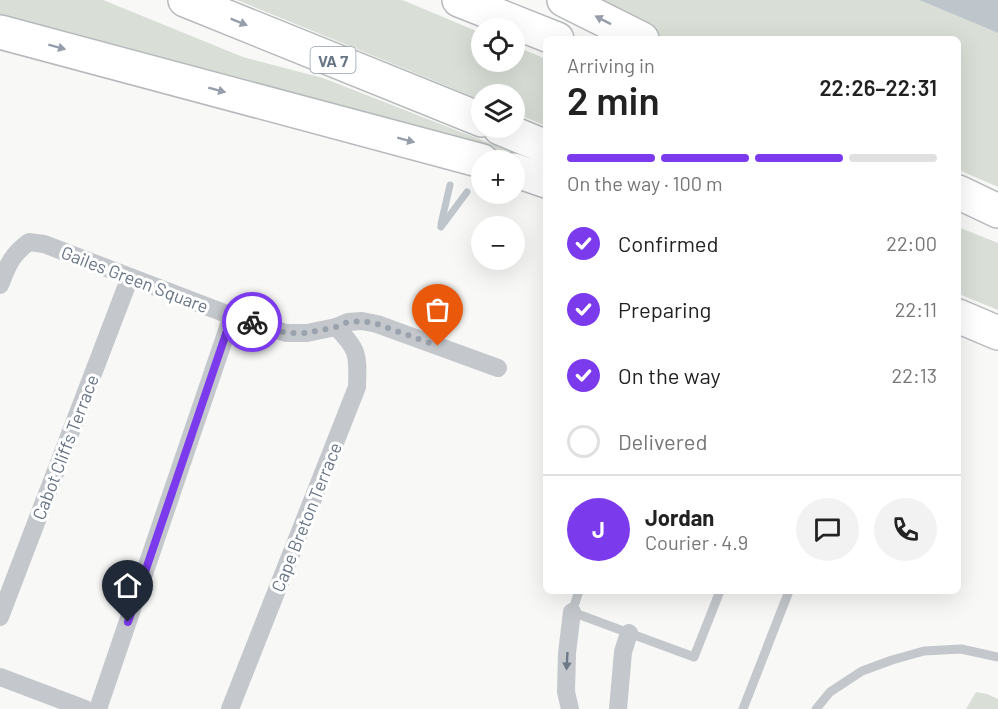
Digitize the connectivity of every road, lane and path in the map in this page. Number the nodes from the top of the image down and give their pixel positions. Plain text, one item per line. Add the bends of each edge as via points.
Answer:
1 (185, 0) edge
2 (459, 0) edge
3 (564, 0) edge
4 (0, 32) edge
5 (549, 36) edge
6 (636, 36) edge
7 (471, 116) edge
8 (524, 138) edge
9 (543, 146) edge
10 (471, 157) edge
11 (525, 174) edge
12 (543, 180) edge
13 (961, 193) edge
14 (961, 202) edge
15 (998, 211) edge
16 (998, 218) edge
17 (130, 277) junction
18 (0, 285) edge
19 (232, 316) junction
20 (961, 317) edge
21 (961, 326) edge
22 (336, 327) junction
23 (998, 333) edge
24 (998, 339) edge
25 (498, 368) dead end
26 (578, 594) edge
27 (719, 594) edge
28 (788, 594) edge
29 (572, 612) junction
30 (0, 617) edge
31 (628, 633) junction
32 (998, 657) edge
33 (0, 676) edge
34 (85, 709) edge
35 (98, 709) edge
36 (230, 709) edge
37 (570, 709) edge
38 (618, 709) edge
39 (743, 709) edge
40 (816, 709) edge

1 -> 7 highway, VA 7
2 - 5 highway
6 -> 3 highway
4 -> 10 highway
8 - 9 highway
11 - 12 highway
13 - 15 highway
14 - 16 highway
17 - 18 street, Gailes Green Square via 44,244 29,242 13,256
17 - 19 street, Gailes Green Square
17 - 30 street, Cabot Cliffs Terrace
19 - 22 street, Gailes Green Square via 286,333
19 - 35 street
20 - 23 highway
21 - 24 highway
22 - 25 street, Gailes Green Square via 348,322 377,324
22 - 36 street, Cape Breton Terrace via 355,348 357,387
26 - 29 lane
27 - 31 lane via 694,657
28 - 39 lane
29 - 31 lane
29 -> 37 street via 566,692
31 - 38 street
32 - 40 lane via 961,649 924,651 892,660 862,671 830,692
33 - 34 street

